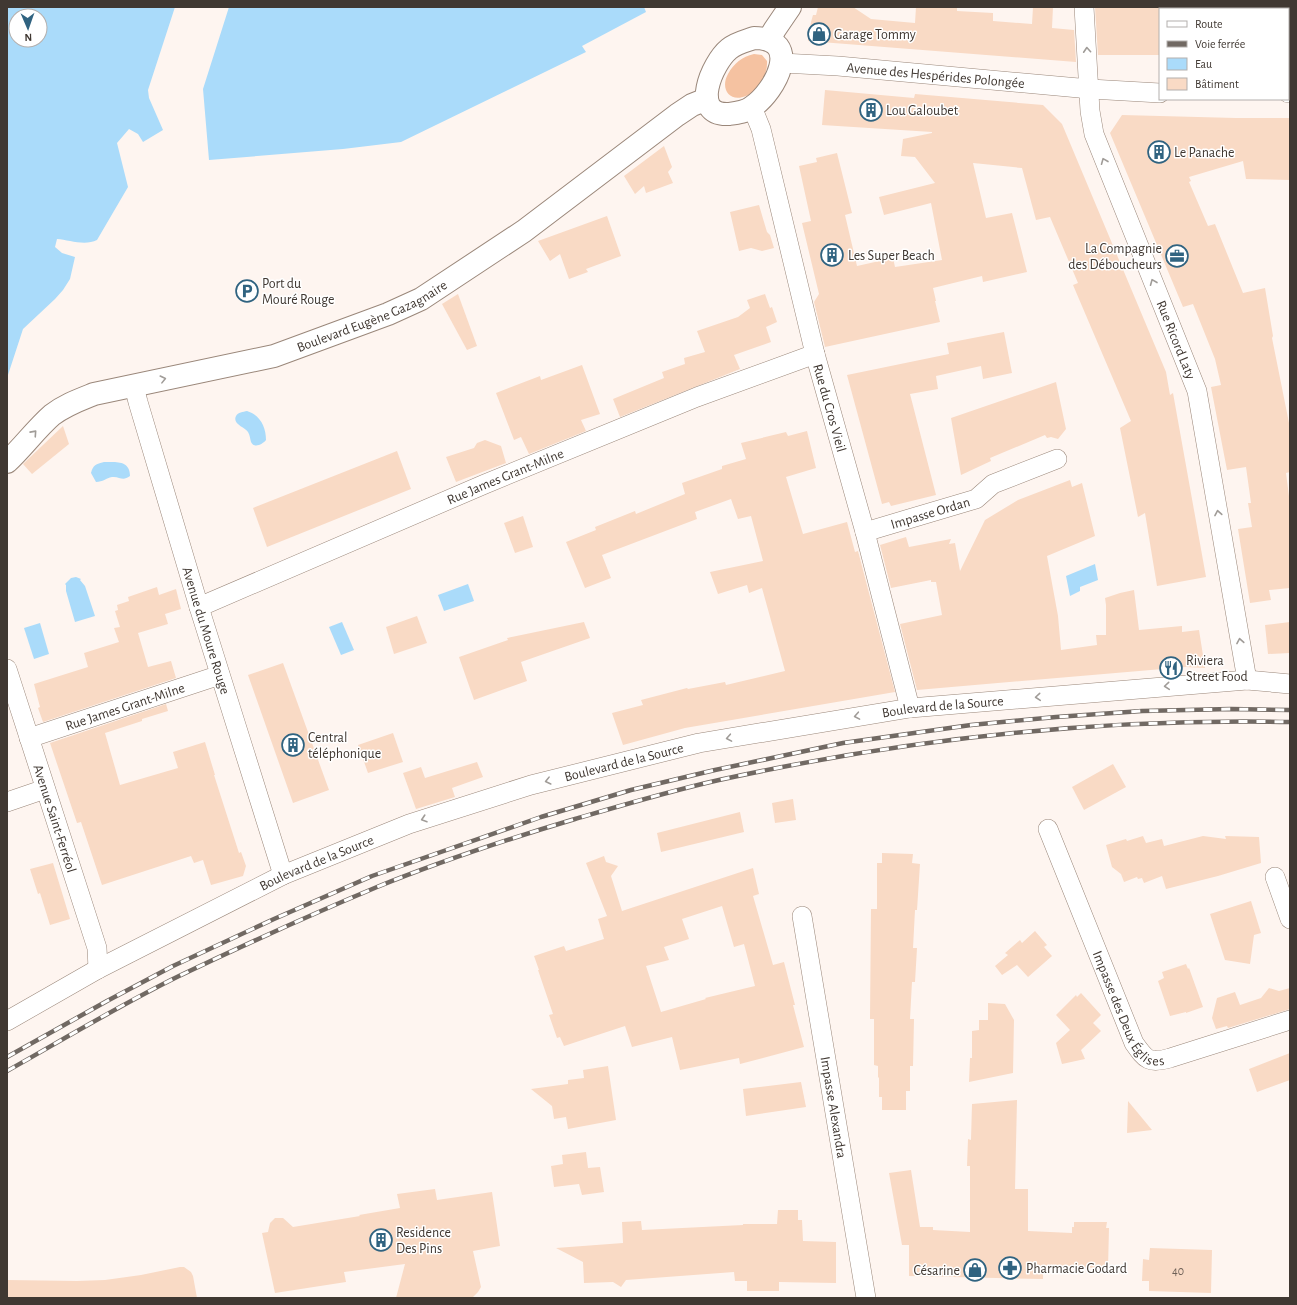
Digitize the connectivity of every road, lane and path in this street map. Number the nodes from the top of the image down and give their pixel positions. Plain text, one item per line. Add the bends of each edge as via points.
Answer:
1 (790, 7) edge
2 (1084, 7) edge
3 (769, 39) junction
4 (782, 63) junction
5 (1090, 89) junction
6 (1159, 93) edge
7 (707, 99) junction
8 (752, 107) junction
9 (815, 354) junction
10 (134, 386) junction
11 (1057, 459) dead end
12 (7, 462) edge
13 (865, 532) junction
14 (199, 607) junction
15 (7, 670) edge
16 (220, 675) junction
17 (1247, 680) junction
18 (1290, 684) edge
19 (910, 708) junction
20 (29, 738) junction
21 (46, 789) junction
22 (7, 802) edge
23 (1048, 829) dead end
24 (283, 875) junction
25 (1276, 877) dead end
26 (802, 916) dead end
27 (1290, 919) edge
28 (98, 969) junction
29 (1290, 1020) edge
30 (7, 1021) edge
31 (866, 1298) edge

1 - 3 street
5 -> 2 street, Rue Ricord Laty
3 - 4 street via 778,46
3 - 7 street via 754,38 729,49 718,62 710,78
4 - 5 street, Avenue des Hespérides Polongée
4 - 8 street via 776,80
5 - 6 street, Avenue des Hespérides Polongée
17 -> 5 street, Rue Ricord Laty via 1197,391 1094,134 1090,112
7 - 8 street via 710,107 723,114 742,112
10 -> 7 street, Boulevard Eugène Gazagnaire via 274,356 421,299 524,231 677,115
8 - 9 street, Rue du Cros Vieil via 761,129
9 - 13 street, Rue du Cros Vieil
9 - 14 street, Rue James Grant-Milne via 697,397
12 -> 10 street, Boulevard Eugène Gazagnaire via 40,427 68,404 94,394
10 - 14 street, Avenue du Moure Rouge
11 - 13 street, Impasse Ordan via 993,484 976,499
13 - 19 street, Rue du Cros Vieil
14 - 16 street, Avenue du Moure Rouge
15 - 20 street, Avenue Saint-Ferréol
16 - 20 street, Rue James Grant-Milne
16 - 24 street, Avenue du Moure Rouge
17 - 18 street, Boulevard de la Source
17 -> 19 street, Boulevard de la Source
19 -> 24 street, Boulevard de la Source via 699,743 531,785 409,824
20 - 21 street, Avenue Saint-Ferréol
21 - 22 street
21 - 28 street, Avenue Saint-Ferréol via 97,948
23 - 29 street, Impasse des Deux Églises via 1134,1042 1144,1057 1156,1062
24 - 28 street, Boulevard de la Source
25 - 27 street
26 - 31 street, Impasse Alexandra
28 - 30 street, Boulevard de la Source

